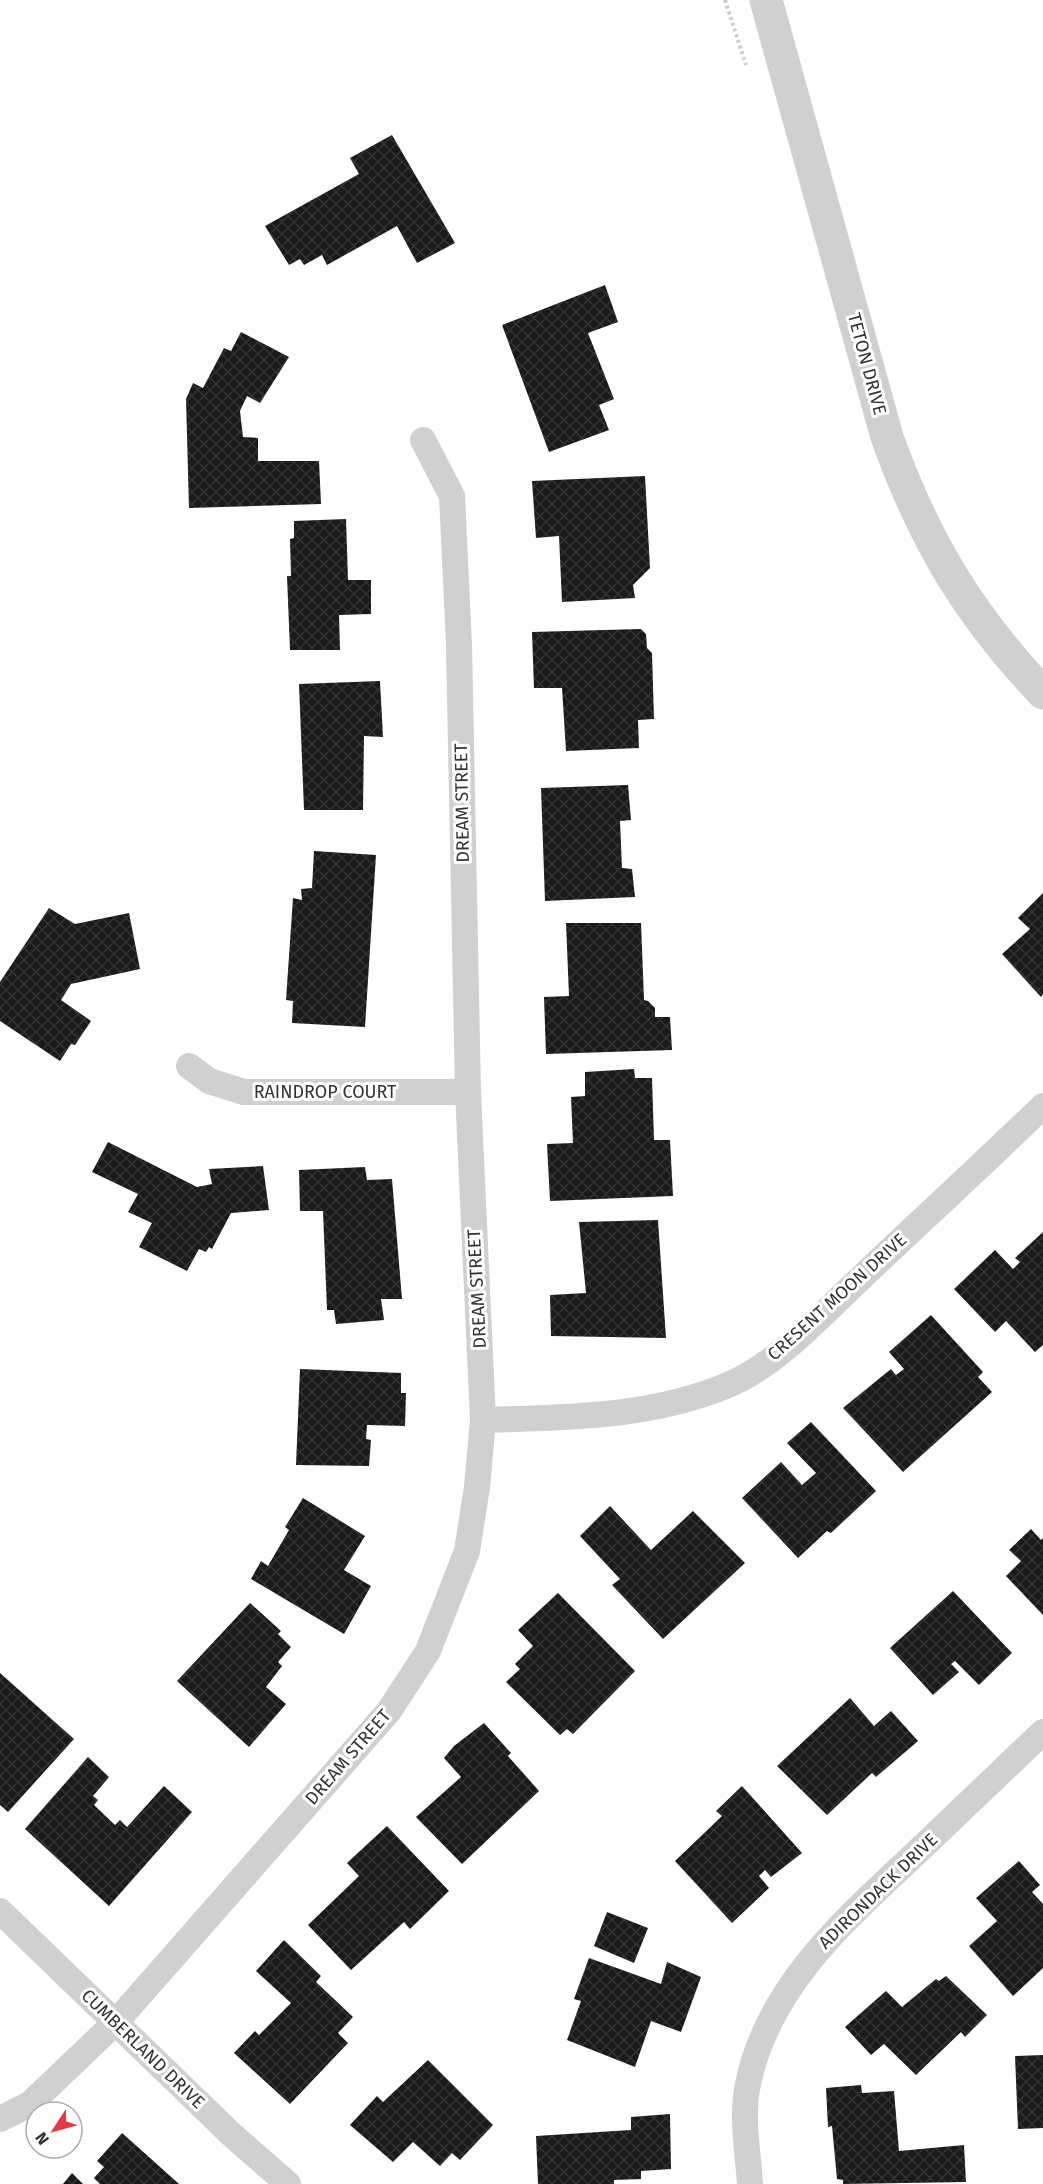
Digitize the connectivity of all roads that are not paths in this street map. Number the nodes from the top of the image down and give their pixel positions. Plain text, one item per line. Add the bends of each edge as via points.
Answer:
1 (765, 0) edge
2 (423, 440) dead end
3 (1043, 693) edge
4 (189, 1066) dead end
5 (468, 1092) junction
6 (1043, 1106) edge
7 (483, 1420) junction
8 (1043, 1732) edge
9 (0, 1911) edge
10 (116, 2022) junction
11 (0, 2119) edge
12 (288, 2184) edge
13 (750, 2184) edge

1 - 3 street, TETON DRIVE via 887,438 901,476 952,580 1002,648
2 - 5 street, DREAM STREET via 452,496
4 - 5 street, RAINDROP COURT via 209,1082 244,1092
5 - 7 street, DREAM STREET
6 - 7 street, CRESENT MOON DRIVE via 802,1332 731,1384 674,1404 636,1412
7 - 10 street, DREAM STREET via 467,1551 428,1652 389,1711
8 - 13 street, ADIRONDACK DRIVE via 823,1942 786,1992 765,2032 748,2085 745,2109
9 - 10 street, CUMBERLAND DRIVE
10 - 11 street, DREAM STREET via 30,2104
10 - 12 street, CUMBERLAND DRIVE

